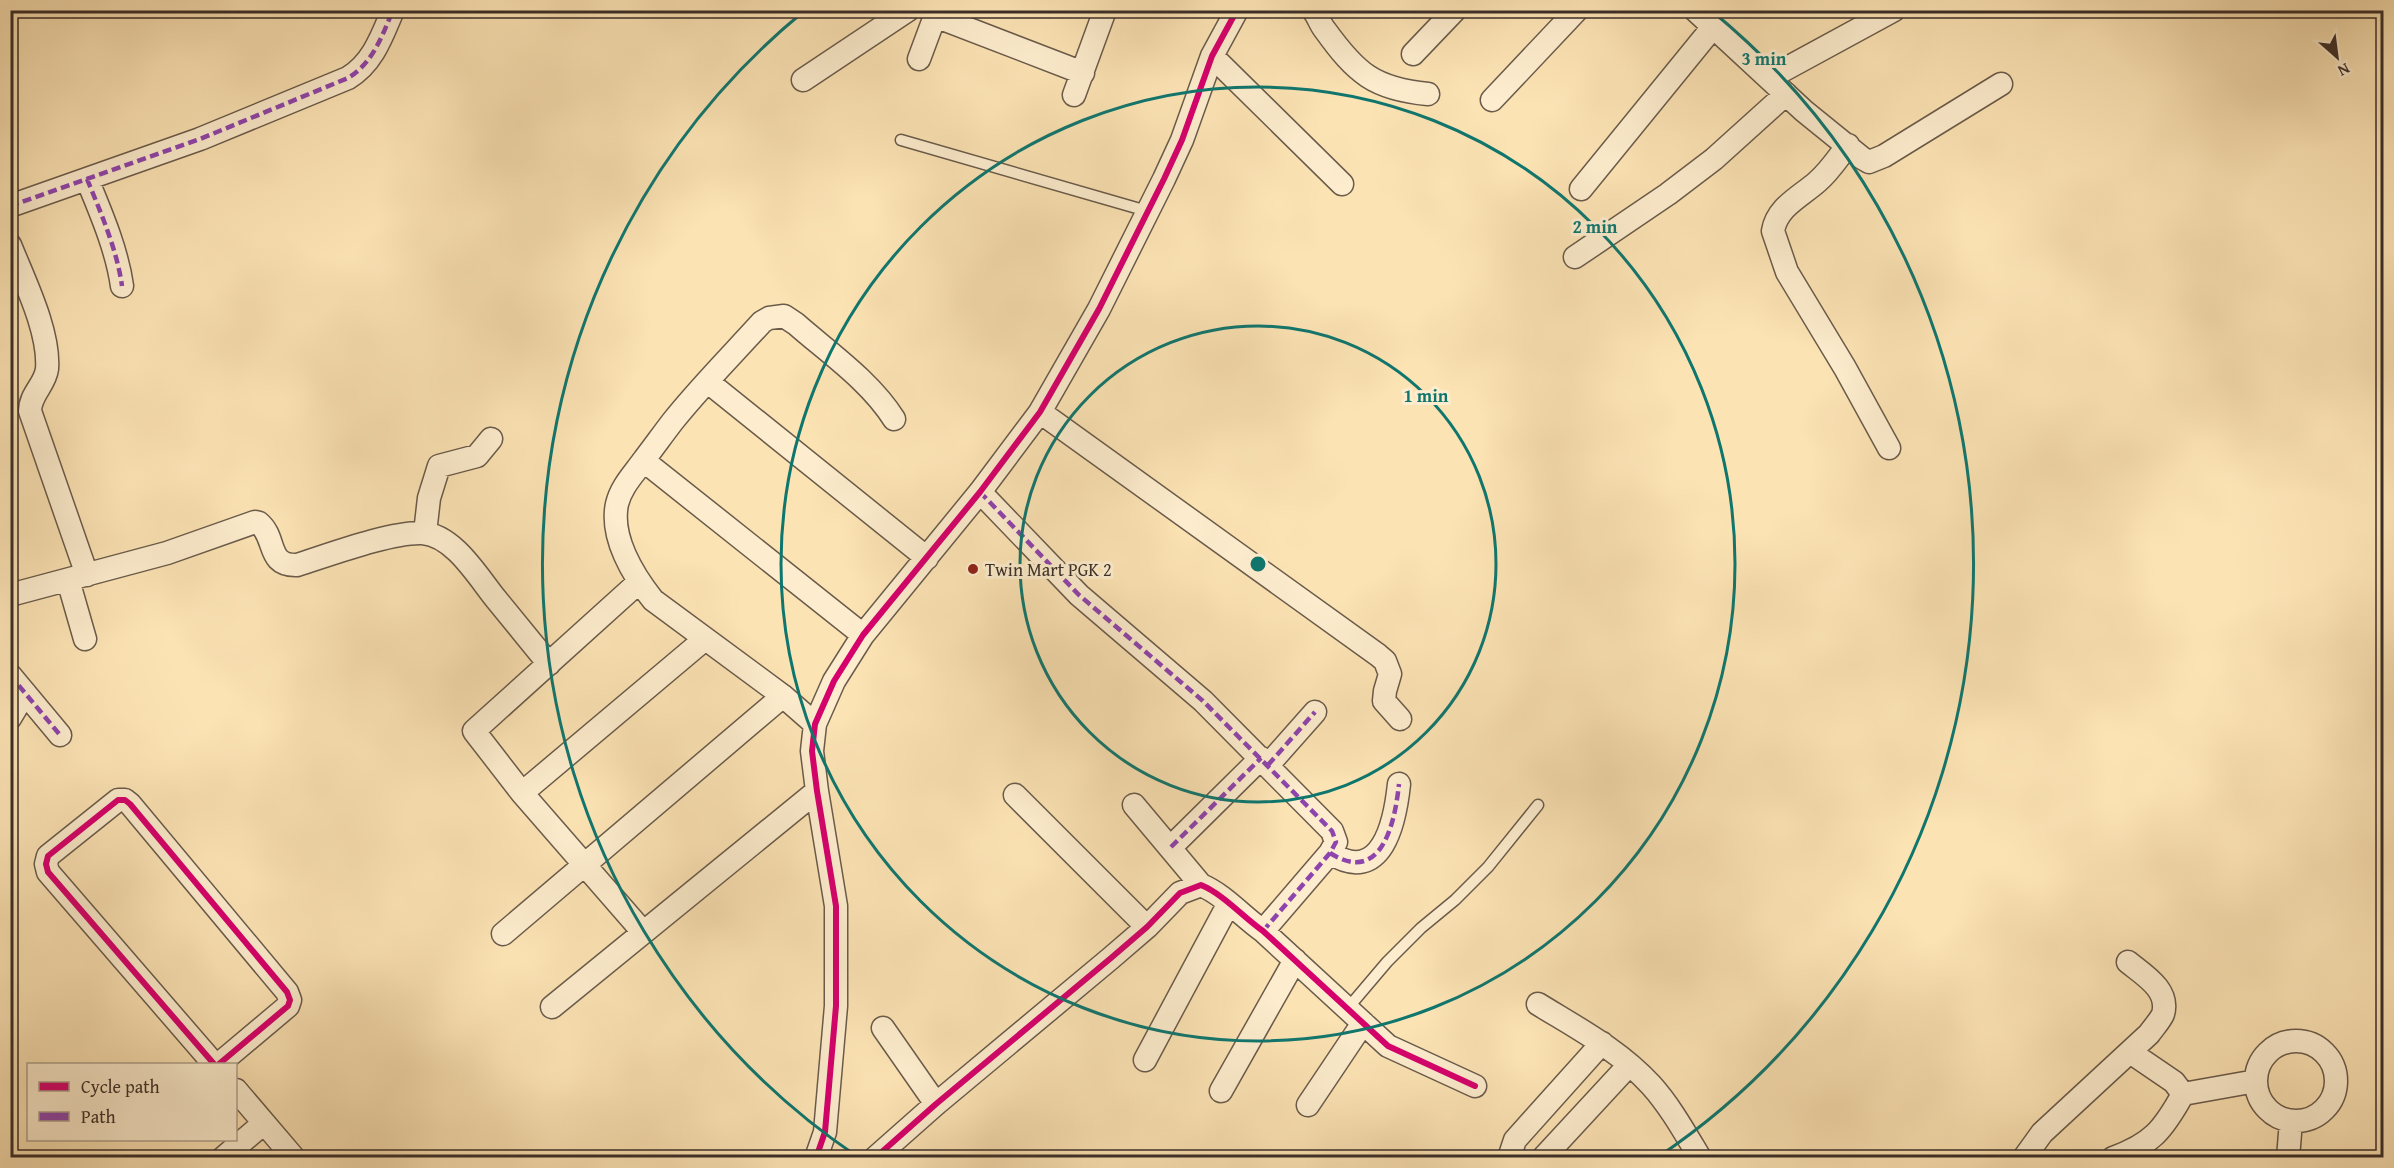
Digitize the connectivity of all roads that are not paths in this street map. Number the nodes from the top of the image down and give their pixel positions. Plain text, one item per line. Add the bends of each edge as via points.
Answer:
1 (393, 10) edge
2 (908, 10) edge
3 (1105, 10) edge
4 (1237, 10) edge
5 (1313, 10) edge
6 (1455, 10) edge
7 (1576, 10) edge
8 (1695, 10) edge
9 (1894, 10) edge
10 (935, 13) edge
11 (883, 17) edge
12 (1713, 27) junction
13 (1413, 54) dead end
14 (1212, 56) junction
15 (919, 59) dead end
16 (1083, 73) junction
17 (1769, 78) junction
18 (803, 80) dead end
19 (2001, 84) dead end
20 (1428, 94) dead end
21 (1786, 94) junction
22 (1074, 95) dead end
23 (1492, 100) dead end
24 (901, 140) dead end
25 (1848, 145) junction
26 (87, 179) junction
27 (1342, 184) dead end
28 (1581, 189) dead end
29 (10, 206) edge
30 (1147, 211) junction
31 (10, 245) edge
32 (1575, 258) dead end
33 (122, 286) dead end
34 (708, 382) junction
35 (1040, 412) junction
36 (894, 419) dead end
37 (491, 439) dead end
38 (1889, 448) dead end
39 (644, 461) junction
40 (980, 492) junction
41 (425, 533) junction
42 (927, 558) junction
43 (77, 577) junction
44 (639, 582) junction
45 (10, 595) edge
46 (863, 635) junction
47 (85, 639) dead end
48 (705, 639) junction
49 (549, 664) junction
50 (10, 675) edge
51 (25, 693) junction
52 (783, 696) junction
53 (1315, 712) dead end
54 (10, 718) edge
55 (1400, 719) dead end
56 (815, 724) junction
57 (60, 735) dead end
58 (1264, 762) junction
59 (1399, 784) dead end
60 (817, 791) junction
61 (522, 793) junction
62 (1015, 795) dead end
63 (1134, 805) dead end
64 (1538, 805) dead end
65 (1171, 847) junction
66 (1330, 853) junction
67 (584, 865) junction
68 (1201, 885) junction
69 (1229, 903) junction
70 (1147, 927) junction
71 (1263, 931) junction
72 (643, 932) junction
73 (503, 934) dead end
74 (1295, 960) junction
75 (2128, 962) dead end
76 (1538, 1004) dead end
77 (552, 1007) dead end
78 (1356, 1016) junction
79 (883, 1028) dead end
80 (1602, 1043) junction
81 (2130, 1052) junction
82 (1145, 1060) dead end
83 (212, 1063) edge
84 (221, 1063) edge
85 (1629, 1065) junction
86 (2256, 1081) junction
87 (1475, 1086) dead end
88 (237, 1091) edge
89 (1221, 1091) dead end
90 (2183, 1094) junction
91 (936, 1104) junction
92 (1308, 1105) dead end
93 (2291, 1121) junction
94 (264, 1124) junction
95 (223, 1158) edge
96 (294, 1158) edge
97 (816, 1158) edge
98 (875, 1158) edge
99 (1509, 1158) edge
100 (1542, 1158) edge
101 (1700, 1158) edge
102 (2024, 1158) edge
103 (2113, 1158) edge
104 (2288, 1158) edge

1 - 26 street via 374,53 348,78 200,139
2 - 11 street
3 - 16 street
4 - 14 street
5 - 20 street via 1350,63 1367,76 1386,87
6 - 13 street
7 - 23 street
8 - 12 street
9 - 17 street
10 - 15 street
10 - 16 street
11 - 18 street
12 - 17 street
12 - 28 street
14 - 27 street
14 - 30 street via 1182,140
16 - 22 street
17 - 21 street
19 - 25 street via 1875,160 1869,162
21 - 25 street
21 - 32 street via 1714,159
24 - 30 lane
25 - 38 street via 1825,175 1783,210 1773,231 1787,272
26 - 29 street
26 - 33 street via 109,236
30 - 35 street via 1099,309
31 - 43 street via 39,321 47,367 30,402 30,411
34 - 36 street via 762,322 784,316 867,386
34 - 39 street
34 - 42 street
35 - 40 street
35 - 55 street via 1378,655 1390,674 1384,701
37 - 41 street via 472,459 439,466 429,498
39 - 44 street via 622,490 616,517 623,547
39 - 46 street
40 - 42 street
40 - 58 street via 1079,594 1203,701
41 - 43 street via 388,538 286,566 274,554 266,530 255,522 168,553
41 - 49 street via 449,545 472,566
42 - 46 street
43 - 45 street
43 - 47 street
44 - 48 street via 653,600
44 - 49 street
46 - 56 street via 834,681
48 - 52 street
48 - 61 street
49 - 61 street via 474,731
50 - 51 street
51 - 54 street
51 - 57 street
52 - 56 street
52 - 67 street
53 - 58 street
56 - 60 street via 812,751
58 - 65 street
58 - 66 street via 1332,831 1336,842
59 - 66 street via 1392,825 1378,851 1351,864
60 - 72 street
60 - 97 street via 836,906 836,1006 825,1132
61 - 67 street
62 - 70 street
63 - 65 street
64 - 78 lane via 1488,867 1387,962
65 - 68 street
66 - 71 street
67 - 72 street
67 - 73 street
68 - 69 street
68 - 70 street via 1180,893
69 - 71 street
69 - 82 street
70 - 91 street
71 - 74 street
72 - 77 street
74 - 78 street
74 - 89 street
75 - 81 street via 2155,984 2162,996 2163,1014
76 - 80 street
78 - 87 street via 1398,1052
78 - 92 street
79 - 91 street
80 - 85 street
80 - 99 street via 1515,1140
81 - 90 street via 2174,1082
81 - 102 street via 2042,1133
83 - 84 street via 48,872 48,856 118,800 130,804 280,983 290,1000 288,1006
85 - 100 street
85 - 101 street via 1666,1104
86 - 90 street
86 - 93 street via 2266,1108
86 - 93 street via 2259,1065 2268,1052 2282,1044 2297,1041 2326,1054 2334,1068 2336,1084 2332,1099 2322,1112 2308,1120
88 - 94 street
90 - 103 street via 2159,1132 2136,1150
91 - 98 street
93 - 104 street
94 - 95 street
94 - 96 street

